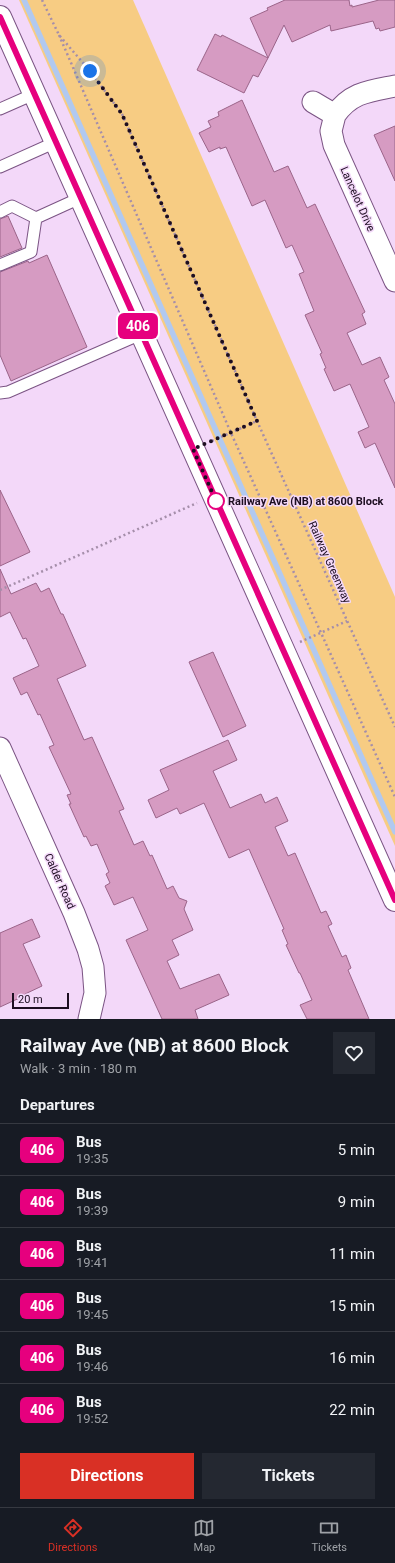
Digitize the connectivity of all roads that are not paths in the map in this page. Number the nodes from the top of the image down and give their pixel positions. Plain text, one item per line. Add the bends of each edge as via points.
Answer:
1 (0, 17) edge
2 (395, 86) edge
3 (34, 94) junction
4 (313, 102) dead end
5 (0, 109) edge
6 (335, 115) junction
7 (56, 142) junction
8 (0, 167) edge
9 (80, 198) junction
10 (0, 212) edge
11 (36, 218) junction
12 (0, 265) edge
13 (395, 281) edge
14 (141, 334) junction
15 (0, 393) edge
16 (0, 748) edge
17 (395, 900) edge
18 (88, 1018) edge

1 - 3 main road
2 - 6 street via 355,96
3 - 5 lane
3 - 7 main road
4 - 6 street
6 - 13 street, Lancelot Drive via 331,131 334,145
7 - 8 lane
7 - 9 main road
9 - 11 lane
9 - 14 main road
10 - 11 lane via 12,206
11 - 12 lane via 31,252
14 - 15 lane via 8,392
14 - 17 main road
16 - 18 street, Calder Road via 83,933 94,977 95,993

